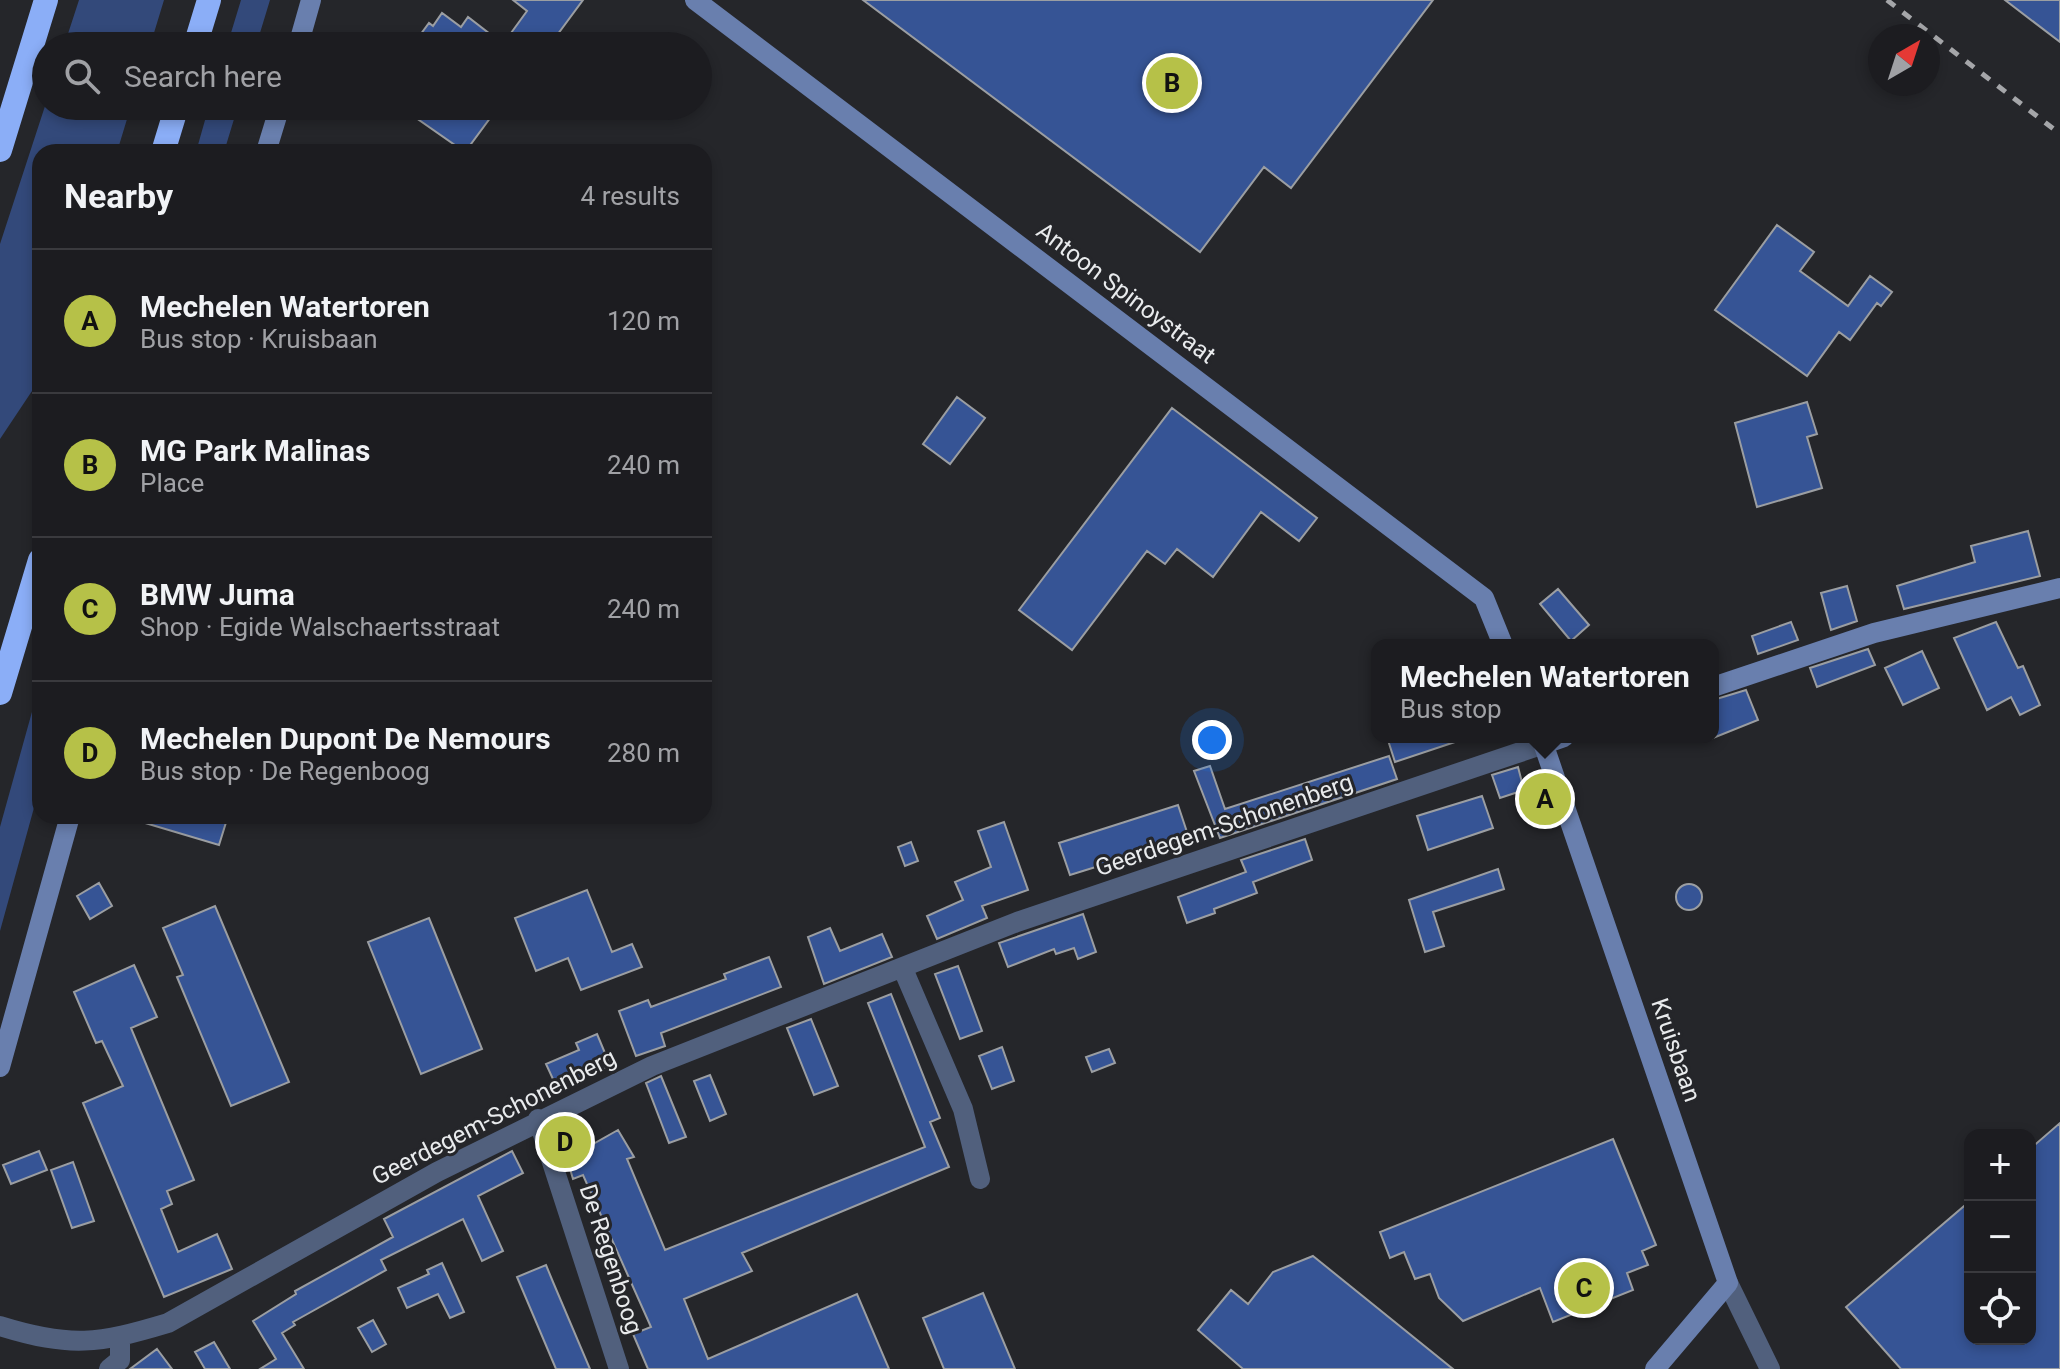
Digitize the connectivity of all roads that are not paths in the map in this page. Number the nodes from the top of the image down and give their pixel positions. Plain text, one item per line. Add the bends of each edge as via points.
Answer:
1 (46, 0) edge
2 (209, 0) edge
3 (311, 0) edge
4 (695, 0) edge
5 (36, 32) edge
6 (199, 32) edge
7 (302, 32) edge
8 (32, 46) edge
9 (173, 120) edge
10 (276, 120) edge
11 (165, 144) edge
12 (268, 144) edge
13 (0, 150) edge
14 (32, 587) edge
15 (2060, 588) edge
16 (1501, 639) edge
17 (1719, 685) edge
18 (0, 693) edge
19 (1533, 743) edge
20 (1543, 743) edge
21 (68, 824) edge
22 (903, 969) junction
23 (0, 1067) edge
24 (538, 1119) junction
25 (980, 1179) dead end
26 (1728, 1283) junction
27 (0, 1326) edge
28 (120, 1337) junction
29 (109, 1369) edge
30 (619, 1369) edge
31 (1655, 1369) edge
32 (1770, 1369) edge

1 - 5 highway
2 - 6 highway
3 - 7 street
4 - 16 street, Antoon Spinoystraat via 1484,598
8 - 13 highway
9 - 11 highway
10 - 12 street
14 - 18 highway
15 - 17 street via 1874,633
19 - 22 street, Geerdegem-Schonenberg via 1017,922
20 - 26 street, Kruisbaan
21 - 23 street
22 - 24 street, Geerdegem-Schonenberg via 652,1066
22 - 25 street via 963,1109
24 - 28 street, Geerdegem-Schonenberg via 168,1323
24 - 30 street, De Regenboog
26 - 31 street
26 - 32 street, Kruisbaan
27 - 28 street, Geerdegem-Schonenberg via 73,1344
28 - 29 street via 120,1360

